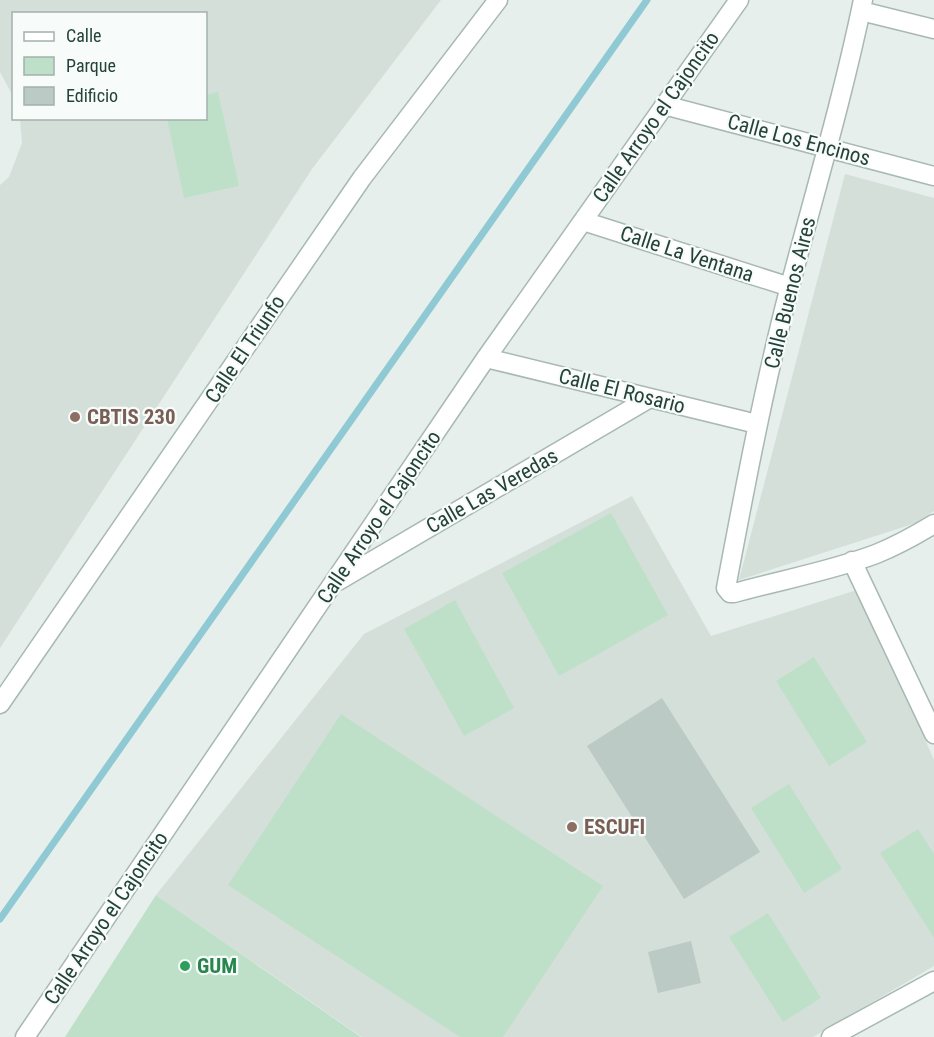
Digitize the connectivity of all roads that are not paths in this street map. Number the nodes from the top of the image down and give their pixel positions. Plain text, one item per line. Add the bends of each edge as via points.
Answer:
1 (498, 0) edge
2 (739, 0) edge
3 (862, 6) edge
4 (934, 29) edge
5 (664, 105) junction
6 (828, 148) junction
7 (934, 176) edge
8 (583, 221) junction
9 (790, 287) junction
10 (486, 358) junction
11 (650, 398) junction
12 (757, 424) junction
13 (934, 524) edge
14 (852, 561) junction
15 (334, 584) junction
16 (0, 704) edge
17 (934, 734) edge
18 (934, 981) edge
19 (25, 1037) edge
20 (831, 1037) edge

1 - 16 street, Calle El Triunfo via 362,178
2 - 5 street, Calle Arroyo el Cajoncito
3 - 4 street
3 - 6 street, Calle Buenos Aires
5 - 6 street, Calle Los Encinos
5 - 8 street, Calle Arroyo el Cajoncito
6 - 7 street, Calle Los Encinos
6 - 9 street, Calle Buenos Aires
8 - 9 street, Calle La Ventana
8 - 10 street, Calle Arroyo el Cajoncito
9 - 12 street, Calle Buenos Aires
10 - 11 street, Calle El Rosario
10 - 15 street, Calle Arroyo el Cajoncito
11 - 12 street, Calle El Rosario
11 - 15 street, Calle Las Veredas
12 - 14 street, Calle Buenos Aires via 726,588 734,593
13 - 14 street
14 - 17 street
15 - 19 street, Calle Arroyo el Cajoncito
18 - 20 street

